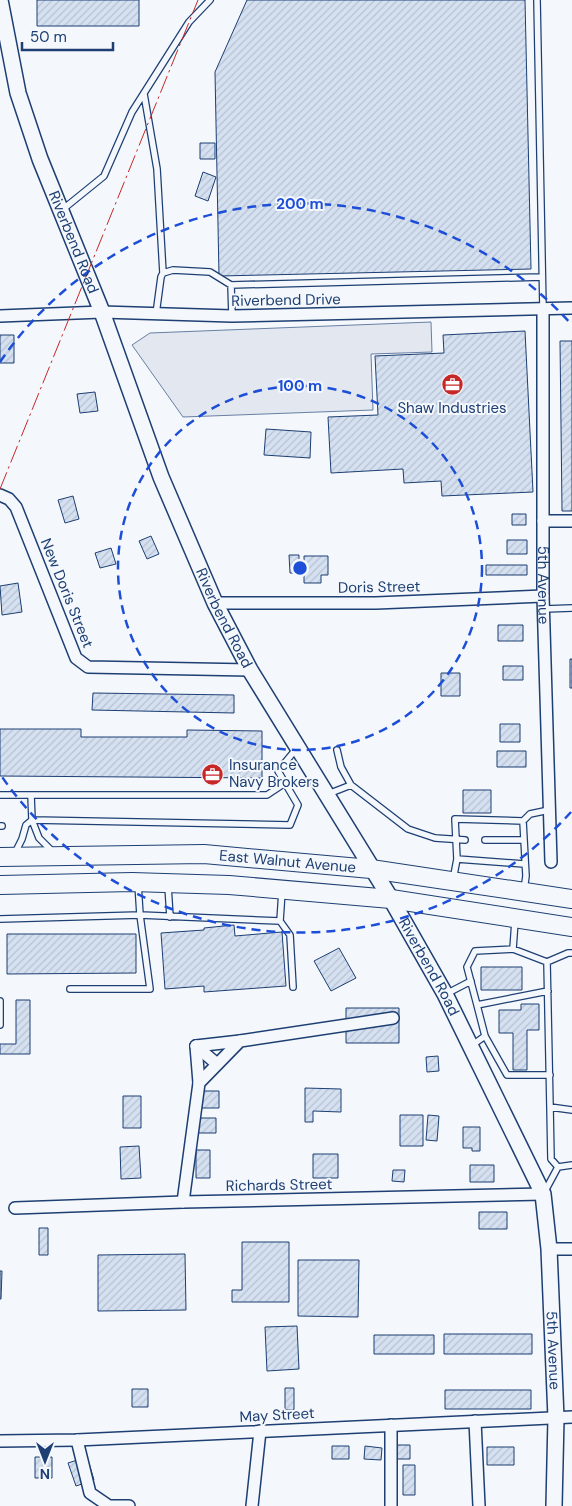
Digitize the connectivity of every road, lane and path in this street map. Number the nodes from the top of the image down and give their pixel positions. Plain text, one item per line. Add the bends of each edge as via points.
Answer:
1 (0, 0) edge
2 (210, 0) edge
3 (537, 0) edge
4 (144, 94) junction
5 (61, 211) junction
6 (163, 273) junction
7 (542, 277) junction
8 (230, 285) junction
9 (572, 308) edge
10 (543, 309) junction
11 (102, 312) junction
12 (156, 314) junction
13 (0, 316) edge
14 (232, 316) junction
15 (0, 495) edge
16 (543, 520) junction
17 (572, 521) edge
18 (544, 596) junction
19 (215, 603) junction
20 (572, 608) edge
21 (544, 609) junction
22 (250, 670) junction
23 (297, 748) junction
24 (337, 750) dead end
25 (285, 783) junction
26 (352, 785) junction
27 (326, 794) junction
28 (0, 795) edge
29 (31, 795) junction
30 (549, 810) junction
31 (32, 820) junction
32 (523, 821) junction
33 (456, 840) junction
34 (465, 840) dead end
35 (485, 840) dead end
36 (524, 840) junction
37 (57, 856) junction
38 (6, 857) edge
39 (457, 859) junction
40 (551, 862) dead end
41 (524, 864) junction
42 (371, 869) junction
43 (453, 881) junction
44 (138, 882) junction
45 (168, 883) junction
46 (0, 885) edge
47 (282, 890) junction
48 (524, 892) junction
49 (391, 899) junction
50 (572, 899) edge
51 (140, 915) junction
52 (170, 916) junction
53 (0, 918) edge
54 (515, 918) junction
55 (280, 921) junction
56 (572, 927) edge
57 (514, 949) junction
58 (572, 953) edge
59 (547, 962) junction
60 (471, 981) junction
61 (293, 987) dead end
62 (70, 989) dead end
63 (548, 991) junction
64 (445, 994) junction
65 (0, 1001) edge
66 (477, 1005) junction
67 (393, 1018) dead end
68 (0, 1025) edge
69 (485, 1036) junction
70 (240, 1041) junction
71 (196, 1046) junction
72 (471, 1046) junction
73 (217, 1064) junction
74 (550, 1076) junction
75 (199, 1083) junction
76 (550, 1107) junction
77 (572, 1110) edge
78 (572, 1165) edge
79 (558, 1167) junction
80 (543, 1194) junction
81 (183, 1202) junction
82 (15, 1208) dead end
83 (550, 1248) junction
84 (572, 1249) edge
85 (572, 1417) edge
86 (556, 1418) junction
87 (475, 1421) junction
88 (391, 1425) junction
89 (260, 1431) junction
90 (77, 1440) junction
91 (0, 1441) edge
92 (129, 1506) edge
93 (252, 1506) edge
94 (390, 1506) edge
95 (478, 1506) edge
96 (554, 1506) edge

1 - 5 street, Riverbend Road via 18,93
2 - 4 lane via 189,22
3 - 7 lane
4 - 5 lane via 132,112 104,176
4 - 6 lane via 157,169
5 - 11 street, Riverbend Road
6 - 8 lane via 173,270 210,272
6 - 12 lane
7 - 8 lane
7 - 10 lane
8 - 14 lane
9 - 10 street, Riverbend Drive
10 - 14 street, Riverbend Drive
10 - 16 street, 5th Avenue
11 - 12 street, Riverbend Drive
11 - 13 street, Riverbend Drive
11 - 19 street, Riverbend Road via 161,477
12 - 14 street, Riverbend Drive
15 - 22 street, New Doris Street via 16,507 76,658 88,667
16 - 17 street
16 - 18 street, 5th Avenue
18 - 19 street, Doris Street
18 - 21 street, 5th Avenue
19 - 22 street, Riverbend Road
20 - 21 lane
21 - 30 street, 5th Avenue
22 - 23 street, Riverbend Road
23 - 25 lane via 278,771
23 - 27 street, Riverbend Road
24 - 26 lane via 341,767
25 - 29 lane via 268,795
25 - 31 lane via 298,805 290,826
26 - 27 lane
26 - 33 lane via 408,829 435,838
27 - 42 street, Riverbend Road
28 - 29 lane
29 - 31 lane
30 - 32 lane via 530,814
30 - 40 street, 5th Avenue
31 - 37 lane via 39,838
31 - 38 lane via 26,826 22,839
32 - 33 lane via 456,819
32 - 36 lane
33 - 34 lane
33 - 39 lane
35 - 36 lane
36 - 41 lane
37 - 38 main road, East Walnut Avenue
37 - 42 main road, East Walnut Avenue via 204,854
39 - 41 lane
39 - 43 lane
41 - 48 lane
42 - 43 main road, East Walnut Avenue
42 - 49 street, Riverbend Road
43 - 48 main road, East Walnut Avenue
44 - 45 main road, East Walnut Avenue
44 - 46 main road, East Walnut Avenue
44 - 51 lane
45 - 47 main road, East Walnut Avenue
45 - 52 lane
47 - 49 main road, East Walnut Avenue
47 - 55 lane
48 - 50 main road, East Walnut Avenue
49 - 54 main road, East Walnut Avenue
49 - 64 street, Riverbend Road
51 - 52 lane
51 - 53 lane
51 - 62 lane via 150,990
52 - 55 lane
54 - 56 main road, East Walnut Avenue
54 - 57 lane
55 - 61 lane via 290,934
57 - 59 lane
57 - 60 lane via 475,951 467,967
58 - 59 lane
59 - 63 lane
60 - 64 lane
60 - 66 lane
63 - 66 lane
63 - 74 lane
64 - 72 street, Riverbend Road
65 - 68 lane
66 - 69 lane
67 - 70 street
69 - 72 lane
69 - 74 lane via 507,1075
70 - 71 street
70 - 73 street
71 - 73 street
71 - 75 street
72 - 80 street, Riverbend Road
73 - 75 street
74 - 76 lane
75 - 81 street
76 - 77 lane
76 - 79 lane via 551,1159
78 - 79 lane
79 - 80 lane
80 - 81 street, Richards Street
80 - 83 street, 5th Avenue
81 - 82 street, Richards Street
83 - 84 street
83 - 86 street, 5th Avenue
85 - 86 street, May Street
86 - 87 street, May Street
86 - 96 street, 5th Avenue
87 - 88 street, May Street
87 - 95 street
88 - 89 street, May Street
88 - 94 street
89 - 90 street, May Street
89 - 93 street
90 - 91 street, May Street
90 - 92 street via 90,1493 109,1506

